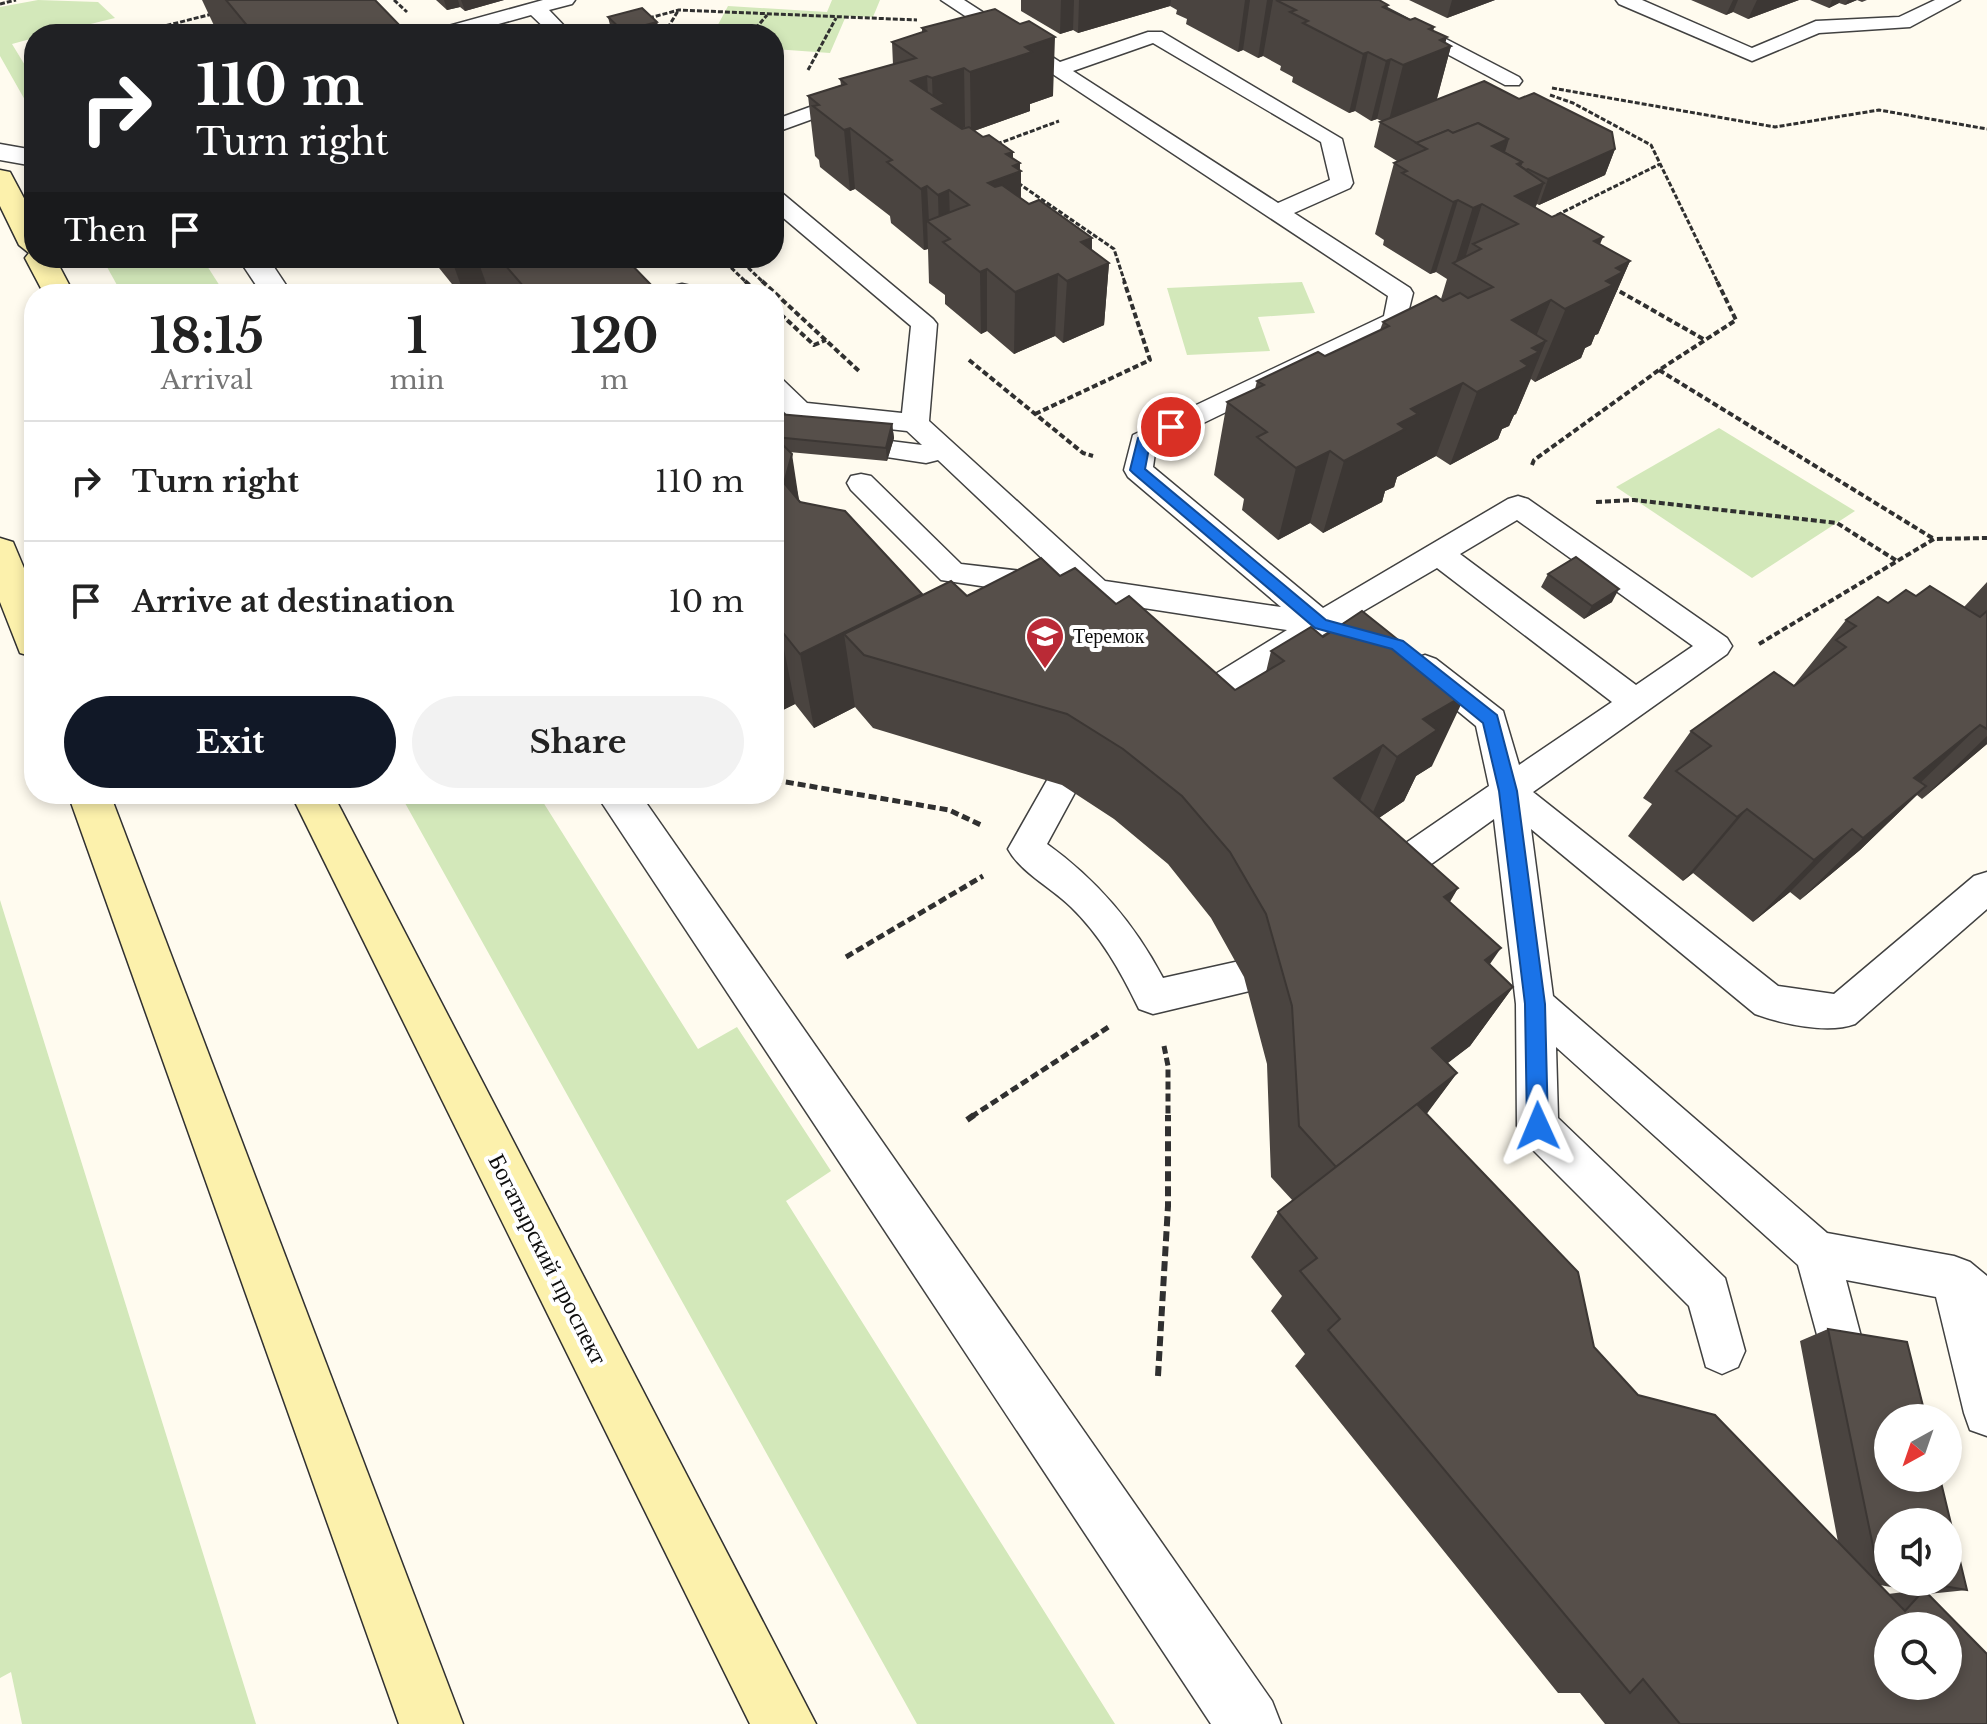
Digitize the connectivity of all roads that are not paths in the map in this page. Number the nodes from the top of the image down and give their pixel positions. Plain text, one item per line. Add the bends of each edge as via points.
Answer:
1 (565, 0) edge
2 (951, 0) edge
3 (1356, 0) edge
4 (1626, 0) edge
5 (1950, 0) edge
6 (535, 8) junction
7 (477, 24) edge
8 (552, 24) edge
9 (1058, 69) junction
10 (867, 80) edge
11 (1512, 81) road end
12 (784, 123) edge
13 (0, 152) edge
14 (24, 156) edge
15 (0, 178) edge
16 (784, 206) edge
17 (1276, 212) junction
18 (24, 225) edge
19 (784, 396) edge
20 (915, 423) junction
21 (890, 450) edge
22 (945, 450) junction
23 (861, 483) dead end
24 (0, 551) edge
25 (1439, 554) junction
26 (1096, 591) junction
27 (24, 616) edge
28 (1321, 624) junction
29 (1635, 702) junction
30 (1170, 718) edge
31 (1062, 785) edge
32 (1508, 791) junction
33 (93, 804) edge
34 (317, 804) edge
35 (624, 804) edge
36 (1987, 887) edge
37 (1360, 894) edge
38 (1244, 977) dead end
39 (1535, 1004) junction
40 (1817, 1253) junction
41 (1970, 1291) edge
42 (1841, 1348) edge
43 (1722, 1351) dead end
44 (1987, 1413) edge
45 (431, 1724) edge
46 (784, 1724) edge
47 (1249, 1724) edge

1 - 6 lane
2 - 9 lane via 987,33
3 - 11 lane
4 - 5 lane via 1752,55 1816,27 1903,23
6 - 7 lane
6 - 8 lane
9 - 17 lane
9 - 17 lane via 1155,36 1331,139 1342,183
10 - 12 lane via 836,104
13 - 14 street
15 - 18 main road
16 - 20 lane via 924,324
17 - 28 lane via 1401,293 1396,320 1143,441 1138,470
19 - 20 lane via 799,411
20 - 22 lane
21 - 22 lane
22 - 26 lane
23 - 26 lane via 952,573
24 - 27 main road
25 - 28 lane
25 - 29 lane
25 - 29 lane via 1518,506 1716,646
26 - 28 lane
28 - 30 lane
28 - 32 lane via 1382,641 1491,720
29 - 32 lane
31 - 38 lane via 1026,849 1099,909 1131,951 1153,997
32 - 36 lane via 1769,1002 1841,1012
32 - 37 lane
32 - 39 lane
33 - 45 main road
34 - 46 main road, Богатырский проспект
35 - 47 street
39 - 40 lane
39 - 43 lane via 1538,1126 1709,1294
40 - 41 lane
40 - 42 lane
41 - 44 lane

